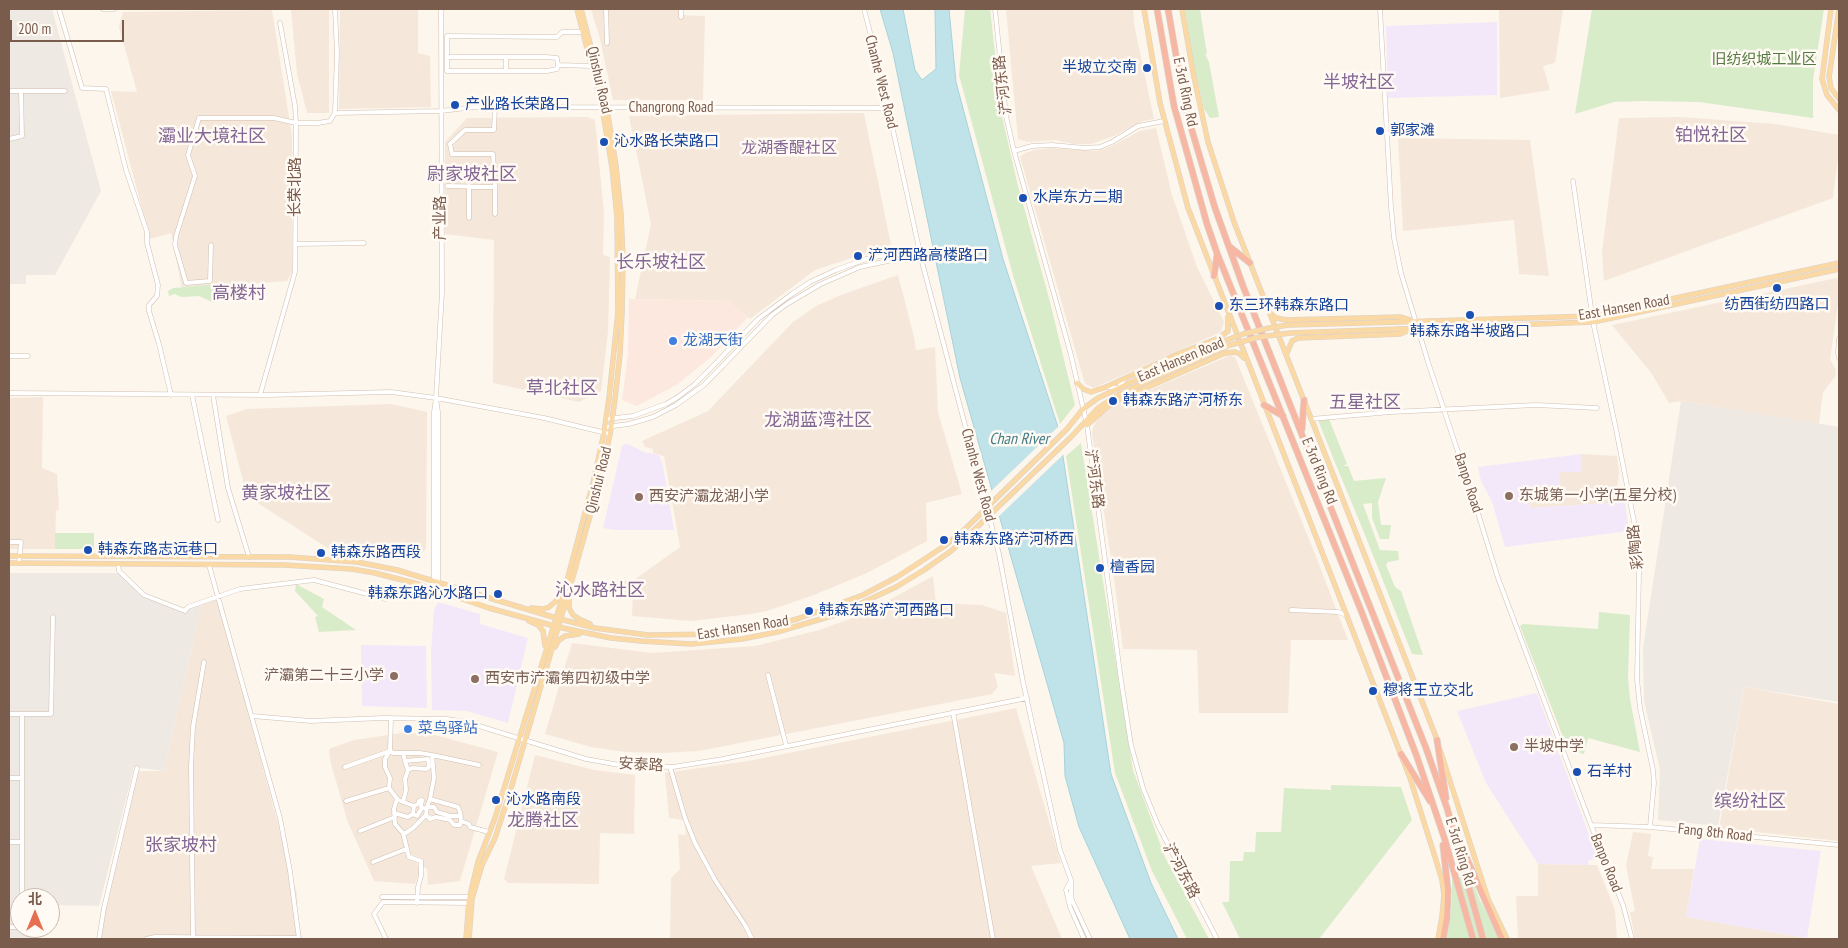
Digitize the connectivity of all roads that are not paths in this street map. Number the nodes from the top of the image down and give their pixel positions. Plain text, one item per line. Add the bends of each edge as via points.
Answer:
1 (59, 9) edge
2 (103, 9) edge
3 (114, 9) edge
4 (335, 9) edge
5 (441, 9) edge
6 (577, 9) edge
7 (581, 9) edge
8 (606, 9) edge
9 (681, 9) edge
10 (864, 9) edge
11 (995, 9) edge
12 (1144, 9) edge
13 (1157, 9) edge
14 (1168, 9) edge
15 (1182, 9) edge
16 (1380, 9) edge
17 (1831, 9) edge
18 (1839, 9) edge
19 (680, 17) dead end
20 (280, 23) dead end
21 (583, 32) junction
22 (607, 43) dead end
23 (447, 57) junction
24 (506, 57) junction
25 (558, 65) junction
26 (592, 66) junction
27 (506, 71) junction
28 (9, 91) edge
29 (21, 91) junction
30 (66, 91) dead end
31 (1839, 99) edge
32 (495, 107) junction
33 (604, 108) junction
34 (888, 108) junction
35 (1839, 110) edge
36 (441, 111) junction
37 (335, 114) junction
38 (1164, 121) junction
39 (296, 123) junction
40 (9, 139) edge
41 (1014, 151) junction
42 (1573, 181) dead end
43 (447, 186) dead end
44 (469, 186) junction
45 (495, 187) junction
46 (494, 214) dead end
47 (469, 218) dead end
48 (364, 243) dead end
49 (295, 244) junction
50 (211, 245) dead end
51 (1228, 246) junction
52 (918, 248) junction
53 (1217, 252) junction
54 (920, 254) junction
55 (1250, 263) junction
56 (1839, 263) edge
57 (1839, 270) edge
58 (1214, 276) junction
59 (1226, 309) junction
60 (1269, 311) junction
61 (1592, 319) junction
62 (1416, 321) junction
63 (1418, 328) junction
64 (1839, 338) edge
65 (9, 356) edge
66 (28, 356) dead end
67 (1287, 357) junction
68 (1839, 358) edge
69 (1248, 366) junction
70 (1124, 380) junction
71 (1078, 383) junction
72 (1106, 388) junction
73 (1118, 388) junction
74 (9, 393) edge
75 (171, 395) junction
76 (192, 395) junction
77 (213, 395) junction
78 (260, 395) junction
79 (436, 398) junction
80 (1304, 400) junction
81 (1264, 405) junction
82 (1597, 408) dead end
83 (1084, 409) junction
84 (1444, 410) junction
85 (1284, 416) junction
86 (1311, 418) junction
87 (609, 419) junction
88 (1087, 423) junction
89 (608, 427) junction
90 (1301, 431) junction
91 (604, 434) junction
92 (610, 434) junction
93 (988, 508) junction
94 (989, 515) junction
95 (218, 520) dead end
96 (9, 542) edge
97 (9, 556) edge
98 (20, 556) junction
99 (249, 557) junction
100 (9, 563) edge
101 (19, 563) junction
102 (118, 564) junction
103 (209, 565) junction
104 (567, 578) junction
105 (436, 582) junction
106 (570, 584) junction
107 (434, 589) junction
108 (216, 596) junction
109 (386, 599) dead end
110 (523, 607) junction
111 (1291, 610) dead end
112 (1347, 615) junction
113 (517, 616) junction
114 (53, 617) dead end
115 (558, 619) junction
116 (555, 627) junction
117 (600, 629) junction
118 (595, 635) junction
119 (544, 655) junction
120 (549, 659) junction
121 (204, 662) dead end
122 (768, 675) dead end
123 (1027, 698) junction
124 (954, 712) junction
125 (9, 714) edge
126 (22, 714) junction
127 (253, 716) junction
128 (392, 718) junction
129 (520, 740) junction
130 (1437, 740) junction
131 (525, 741) junction
132 (786, 745) junction
133 (390, 750) junction
134 (403, 753) junction
135 (1400, 754) junction
136 (432, 755) junction
137 (405, 761) junction
138 (479, 765) dead end
139 (344, 767) dead end
140 (670, 767) junction
141 (137, 768) dead end
142 (408, 770) junction
143 (9, 778) edge
144 (22, 778) junction
145 (389, 788) junction
146 (397, 798) junction
147 (430, 799) junction
148 (346, 801) dead end
149 (403, 802) junction
150 (414, 806) junction
151 (1434, 807) junction
152 (425, 808) junction
153 (1447, 808) junction
154 (414, 814) junction
155 (437, 814) junction
156 (394, 815) junction
157 (426, 815) junction
158 (461, 818) junction
159 (1452, 825) junction
160 (1591, 825) junction
161 (1440, 827) junction
162 (1650, 827) junction
163 (360, 831) dead end
164 (489, 832) junction
165 (404, 834) junction
166 (9, 842) edge
167 (22, 842) junction
168 (1839, 846) edge
169 (406, 849) junction
170 (373, 862) dead end
171 (1071, 880) junction
172 (22, 888) edge
173 (417, 897) junction
174 (469, 897) junction
175 (382, 900) junction
176 (417, 902) junction
177 (468, 903) junction
178 (193, 938) edge
179 (99, 939) edge
180 (146, 939) edge
181 (298, 939) edge
182 (386, 939) edge
183 (468, 939) edge
184 (752, 939) edge
185 (993, 939) edge
186 (1084, 939) edge
187 (1090, 939) edge
188 (1217, 939) edge
189 (1438, 939) edge
190 (1442, 939) edge
191 (1473, 939) edge
192 (1483, 939) edge
193 (1502, 939) edge
194 (1507, 939) edge
195 (1632, 939) edge

1 - 75 street via 82,88 106,89 126,170 147,232 146,243 158,285 157,296 148,311
2 - 3 street
4 - 37 street
5 - 36 street, 产业路
6 - 21 main road, Qinshui Road
7 - 33 main road, Qinshui Road
8 - 22 street
9 - 19 street
10 - 34 street, Chanhe West Road
11 - 41 street, 浐河东路 via 1006,116
12 - 38 main road
13 - 53 highway, E 3rd Ring Rd via 1176,114
14 - 51 highway, E 3rd Ring Rd via 1184,107
15 - 55 main road via 1208,142
16 - 62 street, Banpo Road via 1391,215 1401,273
17 - 35 main road via 1822,79
18 - 31 main road via 1829,77 1831,88
20 - 39 street, 长荣北路
21 - 23 street via 562,32 557,37 447,36
21 - 26 main road, Qinshui Road
23 - 24 street
23 - 27 street via 446,70
24 - 25 street via 557,58
24 - 27 street
25 - 26 street
25 - 27 street via 557,69 547,72
26 - 33 main road, Qinshui Road
28 - 29 street
29 - 30 street
29 - 40 street via 22,136
32 - 33 street, Changrong Road
32 - 36 street, Changrong Road
32 - 45 street via 494,130 465,130 450,144 452,154 493,154
33 - 34 street, Changrong Road
33 - 87 main road, Qinshui Road via 616,172 622,250 620,354
34 - 52 street, Chanhe West Road
36 - 37 street, Changrong Road
36 - 79 street, 产业路 via 442,292
37 - 39 street via 330,121
38 - 41 street via 1138,126 1100,147 1052,145
38 - 58 main road via 1188,208
39 - 49 street, 长荣北路
39 - 50 street via 274,118 199,118 188,155 195,176 176,236 186,283 210,281
41 - 71 street, 浐河东路
42 - 61 street, 彩陶路
43 - 44 street
44 - 45 street
44 - 47 street
45 - 46 street
48 - 49 street
49 - 78 street, 长荣北路 via 295,272
51 - 55 highway
51 - 90 highway, E 3rd Ring Rd
52 - 54 street, Chanhe West Road
52 - 87 street via 866,259 810,282 758,318 687,390 652,410
53 - 58 highway
53 - 85 highway, E 3rd Ring Rd
54 - 89 street via 860,267 812,288 772,316 716,373 676,405 653,417
54 - 93 street, Chanhe West Road via 957,402
55 - 60 main road
56 - 61 main road, East Hansen Road
57 - 61 main road, East Hansen Road
58 - 59 main road
59 - 69 main road
59 - 70 main road via 1229,328 1226,334
60 - 62 main road via 1276,318 1286,320 1400,316
60 - 67 main road
61 - 62 main road, East Hansen Road
61 - 63 main road, East Hansen Road
61 - 162 street, 彩陶路 via 1638,542 1637,679 1653,770
62 - 63 street, Banpo Road
62 - 73 main road, East Hansen Road, bridge via 1269,328 1213,345
63 - 67 main road via 1400,334 1298,338 1287,350
63 - 84 street, Banpo Road
63 - 88 main road, East Hansen Road, bridge via 1259,337 1222,348 1118,395 1098,408
64 - 68 street
65 - 66 street
67 - 80 main road
69 - 81 main road
69 - 88 main road via 1240,354 1230,351 1116,401
70 - 72 main road
70 - 73 street
71 - 72 main road via 1091,392
71 - 83 street, 浐河东路
72 - 73 street
73 - 83 main road, East Hansen Road
74 - 75 street
75 - 76 street
76 - 77 street
76 - 95 street
77 - 78 street
77 - 99 street via 228,488
78 - 79 street via 391,392
79 - 91 street via 544,418
79 - 105 street, 产业路
80 - 86 main road
80 - 90 highway
81 - 85 highway
81 - 112 main road
82 - 84 street via 1536,405
83 - 88 street, 浐河东路
83 - 93 main road, East Hansen Road
84 - 86 street
84 - 160 street, Banpo Road via 1498,578
85 - 151 highway, E 3rd Ring Rd via 1408,731
86 - 130 main road
87 - 89 main road, Qinshui Road
88 - 94 main road, East Hansen Road
88 - 188 street, 浐河东路 via 1125,715 1137,770 1165,841
89 - 91 main road, Qinshui Road
89 - 92 main road, Qinshui Road
90 - 153 highway, E 3rd Ring Rd
91 - 92 street
91 - 104 main road, Qinshui Road
92 - 106 main road, Qinshui Road
93 - 94 street, Chanhe West Road
93 - 117 main road, East Hansen Road via 943,547 897,578 863,595 797,619 703,636 648,635
94 - 118 main road, East Hansen Road via 951,551 903,583 859,605 807,625 742,639 691,644 641,642
94 - 123 street, Chanhe West Road
96 - 98 street via 22,542
97 - 98 main road, East Hansen Road
98 - 99 main road, East Hansen Road
98 - 101 street
99 - 105 main road, East Hansen Road via 357,562
100 - 101 main road, East Hansen Road
101 - 102 main road, East Hansen Road
102 - 103 main road, East Hansen Road
102 - 108 street via 119,571 144,595 185,611
103 - 107 main road, East Hansen Road via 352,569 375,572
103 - 108 street
104 - 110 main road via 550,607
104 - 115 main road, Qinshui Road
105 - 107 street, 产业路
105 - 110 main road, East Hansen Road
106 - 115 main road, Qinshui Road
106 - 117 main road via 570,611 578,620
107 - 113 main road, East Hansen Road
108 - 109 street via 240,589 314,580
108 - 127 street
110 - 115 main road, East Hansen Road
111 - 112 street
112 - 135 main road
113 - 116 main road, East Hansen Road
113 - 119 main road via 542,629
114 - 126 street via 51,714
115 - 116 main road, Qinshui Road
115 - 117 main road, East Hansen Road
116 - 118 main road, East Hansen Road
116 - 119 main road, Qinshui Road
116 - 120 main road, Qinshui Road
118 - 120 main road via 574,634 562,638
119 - 129 main road, Qinshui Road
120 - 131 main road, Qinshui Road
121 - 178 street via 193,727 191,766
122 - 132 street
123 - 124 street, 安泰路
123 - 171 street, Chanhe West Road via 1060,850
124 - 132 street, 安泰路
124 - 185 street
125 - 126 street
126 - 144 street
127 - 128 street, 安泰路 via 311,721
127 - 181 street via 280,818
128 - 129 street, 安泰路 via 466,722
128 - 133 street
129 - 131 street, 安泰路
129 - 164 main road, Qinshui Road
130 - 153 highway
130 - 194 main road via 1486,893
131 - 140 street, 安泰路 via 625,766
131 - 183 main road, Qinshui Road via 496,838 482,865 472,899
132 - 140 street, 安泰路
133 - 134 street
133 - 139 street
133 - 145 street via 385,759
134 - 136 street
134 - 137 street
135 - 151 highway
135 - 189 main road via 1441,877 1443,900
136 - 138 street
136 - 147 street via 434,778
137 - 142 street
137 - 142 street via 428,759 429,767 426,769
140 - 184 street via 695,844
141 - 179 street
142 - 149 street
143 - 144 street
144 - 167 street
145 - 146 street
145 - 148 street
146 - 149 street
146 - 156 street
147 - 152 street
147 - 158 street via 458,807
149 - 150 street
150 - 152 street via 422,800
150 - 154 street
151 - 161 highway, E 3rd Ring Rd
152 - 154 street via 417,816
152 - 155 street via 434,807
152 - 157 street
153 - 159 highway, E 3rd Ring Rd
154 - 156 street via 408,817
155 - 157 street via 430,819
155 - 158 street
155 - 158 street via 454,824 460,824
156 - 163 street
156 - 165 street via 395,824
157 - 165 street
158 - 164 street via 470,827
159 - 192 highway, E 3rd Ring Rd
159 - 193 highway
160 - 162 street, Fang 8th Road
160 - 195 street, Banpo Road via 1623,905
161 - 190 highway via 1448,910
161 - 191 highway, E 3rd Ring Rd
162 - 168 street, Fang 8th Road
164 - 174 main road, Qinshui Road
165 - 169 street
166 - 167 street
167 - 172 street
169 - 170 street
169 - 173 street via 409,857 421,861
171 - 186 street via 1066,890
171 - 187 street, Chanhe West Road via 1071,898
173 - 174 street
173 - 175 street
173 - 176 street
174 - 177 main road, Qinshui Road
175 - 176 street
175 - 182 street via 374,914
176 - 177 street
177 - 183 main road, Qinshui Road
178 - 180 street
178 - 181 street

